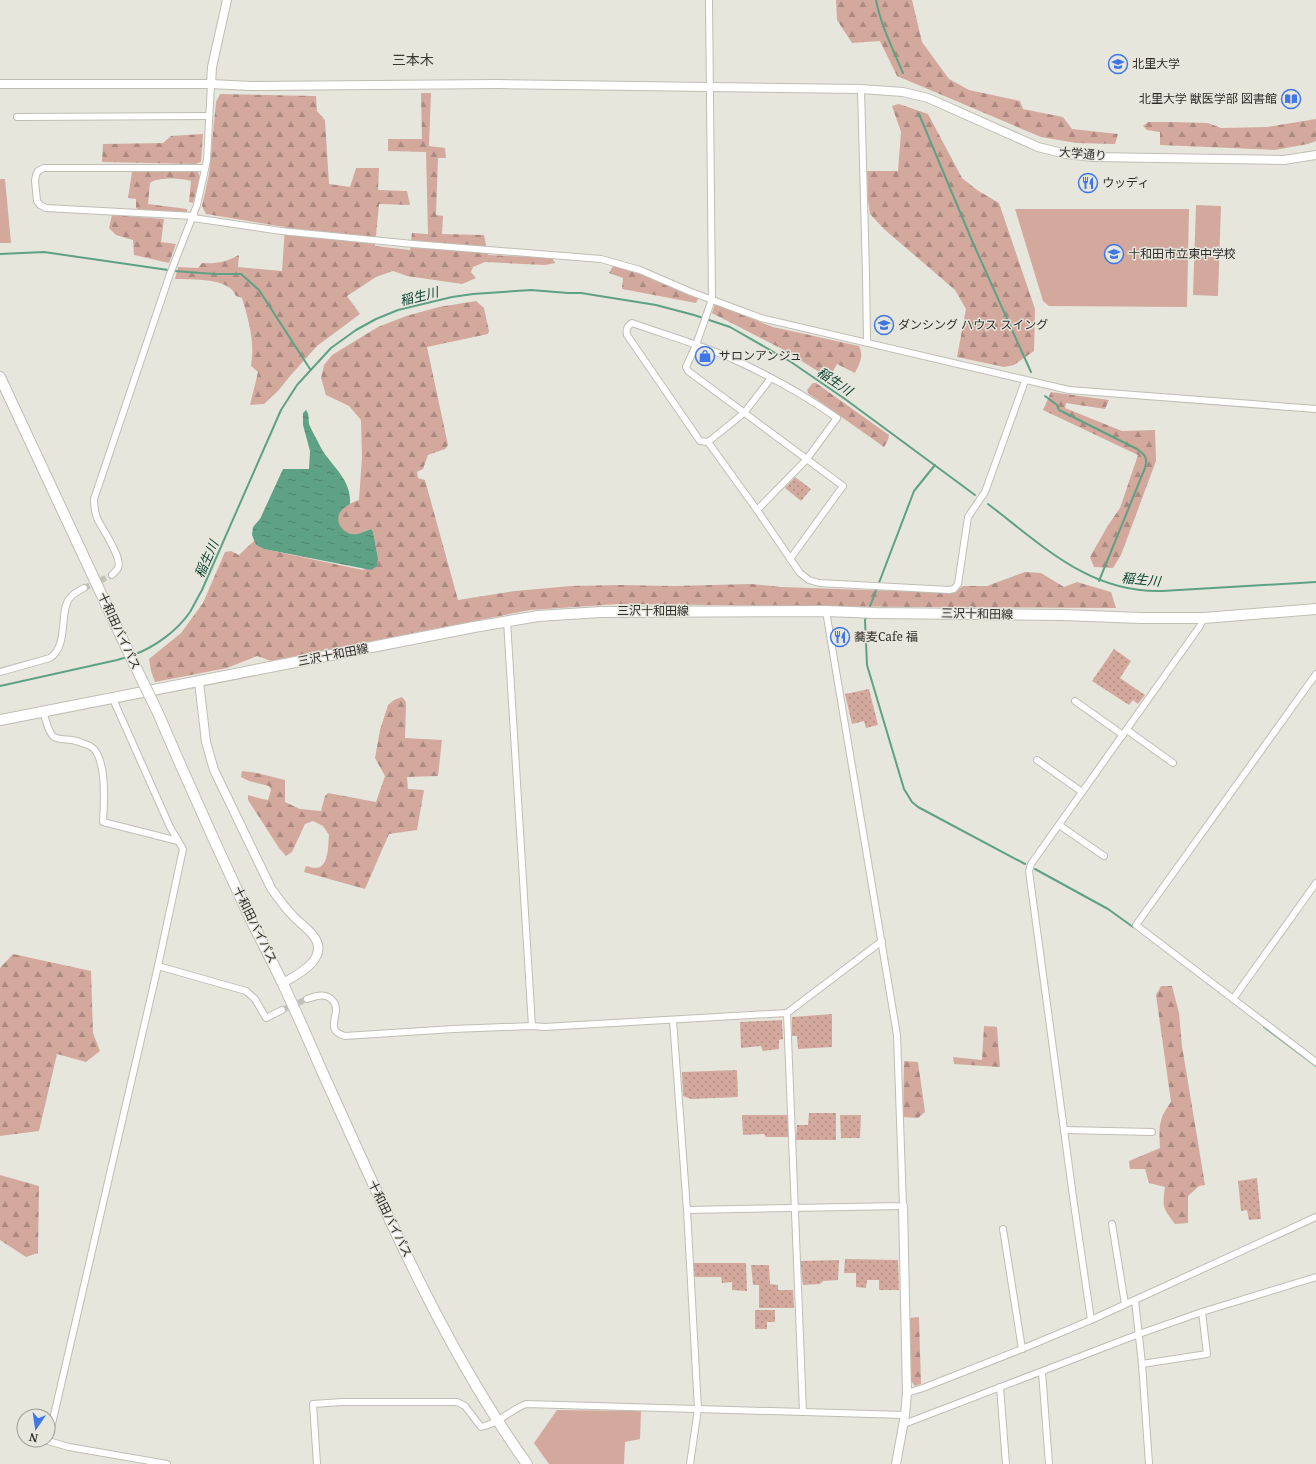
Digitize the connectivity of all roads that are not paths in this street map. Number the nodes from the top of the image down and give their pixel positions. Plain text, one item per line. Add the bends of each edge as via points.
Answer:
1 (226, 0) edge
2 (709, 0) edge
3 (0, 84) edge
4 (211, 84) junction
5 (710, 86) junction
6 (861, 89) junction
7 (209, 116) junction
8 (17, 117) dead end
9 (1316, 155) edge
10 (205, 168) junction
11 (193, 217) junction
12 (712, 299) junction
13 (867, 342) junction
14 (696, 345) junction
15 (0, 377) edge
16 (771, 378) junction
17 (1025, 381) junction
18 (1316, 409) edge
19 (744, 413) junction
20 (708, 442) junction
21 (806, 460) junction
22 (758, 510) junction
23 (790, 559) junction
24 (112, 575) dead end
25 (84, 588) tunnel mouth
26 (826, 610) junction
27 (1316, 610) edge
28 (1204, 618) junction
29 (507, 621) junction
30 (0, 672) edge
31 (1316, 674) edge
32 (199, 682) junction
33 (113, 699) junction
34 (1076, 701) dead end
35 (43, 712) junction
36 (0, 720) edge
37 (1125, 732) junction
38 (1038, 760) dead end
39 (1173, 763) dead end
40 (1082, 792) junction
41 (1059, 825) junction
42 (178, 841) junction
43 (1104, 856) dead end
44 (1316, 883) edge
45 (882, 941) junction
46 (158, 966) junction
47 (283, 984) junction
48 (307, 999) tunnel mouth
49 (1233, 999) junction
50 (282, 1010) tunnel mouth
51 (787, 1013) junction
52 (673, 1020) junction
53 (532, 1026) junction
54 (1316, 1062) edge
55 (1064, 1130) junction
56 (1152, 1132) dead end
57 (903, 1206) junction
58 (794, 1207) junction
59 (687, 1210) junction
60 (1316, 1217) edge
61 (1112, 1224) dead end
62 (1003, 1229) dead end
63 (1316, 1277) edge
64 (1135, 1300) junction
65 (1125, 1304) junction
66 (1202, 1312) junction
67 (1091, 1320) junction
68 (1139, 1334) junction
69 (1022, 1349) junction
70 (1142, 1364) junction
71 (1042, 1372) junction
72 (1000, 1387) junction
73 (907, 1393) junction
74 (698, 1409) junction
75 (803, 1412) junction
76 (905, 1415) junction
77 (498, 1421) junction
78 (904, 1424) junction
79 (167, 1464) edge
80 (317, 1464) edge
81 (527, 1464) edge
82 (690, 1464) edge
83 (896, 1464) edge
84 (1006, 1464) edge
85 (1049, 1464) edge
86 (1149, 1464) edge

1 - 4 street via 212,67
2 - 5 street
3 - 4 street, 大学通り
4 - 5 street, 大学通り
4 - 7 street
5 - 6 street, 大学通り
5 - 12 street
6 - 9 street, 大学通り via 903,92 928,98 1038,146 1066,154 1093,157 1284,160
6 - 13 street
7 - 8 street
7 - 10 street
10 - 11 street via 198,205
10 - 11 street via 44,168 36,175 37,201 46,208
11 - 12 street via 281,231 406,244 601,258 640,270
11 - 24 street via 170,274 94,499 96,516 118,555 118,568
12 - 13 street via 761,318
12 - 14 street
13 - 17 street
14 - 16 street via 733,359
14 - 19 street via 686,367 688,371
14 - 20 street via 632,323 626,330 700,441
15 - 47 main road, 十和田バイパス, bridge
16 - 19 street
16 - 21 street via 812,400 837,418
17 - 18 street via 1086,392
17 - 23 street via 985,492 968,517 958,584 954,589 819,582 809,580 800,573
19 - 20 street
19 - 21 street
20 - 22 street
21 - 22 street
21 - 23 street via 843,486
22 - 23 street
25 - 30 street via 67,602 64,629 54,655
26 - 28 main road, 三沢十和田線
26 - 29 main road, 三沢十和田線 via 601,612 538,616
26 - 45 street
27 - 28 main road, 三沢十和田線
28 - 37 street
29 - 32 main road, 三沢十和田線
29 - 53 street
31 - 49 street via 1136,925
32 - 33 main road, 三沢十和田線
32 - 47 street via 206,742 214,770 271,888 281,903 317,941 317,956 313,963
33 - 35 main road, 三沢十和田線
33 - 42 street
34 - 37 street
35 - 36 main road, 三沢十和田線
35 - 42 street via 55,738 74,741 91,747 95,752 104,776 103,822
37 - 39 street
37 - 40 street
38 - 40 street
40 - 41 street
41 - 43 street
41 - 55 street via 1031,864 1029,872
42 - 46 street via 183,849
44 - 49 street
45 - 51 street
45 - 57 street via 897,1035
46 - 50 street via 246,991 255,999 266,1018
46 - 79 street via 48,1441 68,1447
47 - 77 main road, 十和田バイパス via 417,1275 460,1358
48 - 53 street via 317,995 330,997 336,1009 334,1029 338,1034 345,1036 453,1028
49 - 54 street
51 - 52 street
51 - 58 street
52 - 53 street
52 - 59 street
55 - 56 street
55 - 67 street
57 - 58 street
57 - 73 street
58 - 59 street
58 - 75 street
59 - 74 street
60 - 64 street
61 - 65 street
62 - 69 street
63 - 66 street
64 - 65 street
64 - 68 street
65 - 67 street
66 - 68 street
66 - 70 street via 1207,1354
67 - 69 street
68 - 70 street
68 - 71 street
69 - 73 street
70 - 86 street
71 - 72 street
71 - 85 street
72 - 78 street
72 - 84 street
73 - 76 street
74 - 75 street
74 - 77 street via 526,1404
74 - 82 street
75 - 76 street
76 - 78 street
77 - 80 street via 481,1427 465,1406 457,1402 313,1404
77 - 81 main road, 十和田バイパス
78 - 83 street

